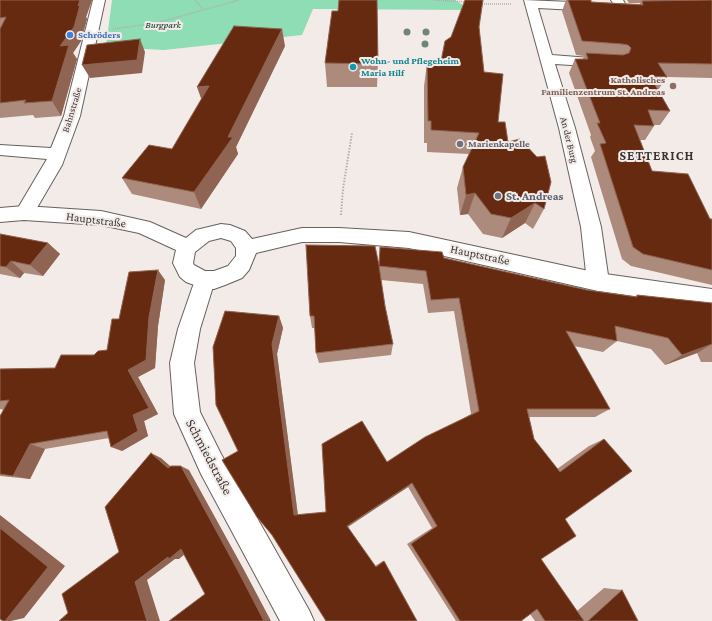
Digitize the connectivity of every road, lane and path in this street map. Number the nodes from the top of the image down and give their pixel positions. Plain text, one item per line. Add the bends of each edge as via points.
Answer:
1 (98, 0) edge
2 (195, 0) edge
3 (239, 0) edge
4 (433, 0) edge
5 (469, 2) edge
6 (531, 2) edge
7 (475, 3) edge
8 (620, 4) edge
9 (635, 9) edge
10 (204, 10) junction
11 (92, 32) junction
12 (546, 59) junction
13 (615, 63) edge
14 (352, 133) dead end
15 (0, 150) edge
16 (57, 154) junction
17 (24, 213) junction
18 (0, 215) edge
19 (341, 219) dead end
20 (188, 247) junction
21 (246, 248) junction
22 (205, 280) junction
23 (598, 282) junction
24 (712, 298) edge
25 (298, 621) edge

1 - 11 street, Bahnstraße
2 - 10 path
3 - 10 path
4 - 5 path
6 - 7 path
6 - 8 street
6 - 12 street, An der Burg
8 - 9 street
10 - 11 path via 156,23
11 - 16 street, Bahnstraße via 72,116
12 - 13 street
12 - 23 street, An der Burg via 567,128 590,227
14 - 19 path
15 - 16 street
16 - 17 street, Bahnstraße
17 - 18 street, Hauptstraße
17 - 20 street, Hauptstraße via 101,218 144,227
20 - 21 street via 202,235 221,231 238,236
20 - 22 street via 183,263 187,271
21 - 22 street via 246,256 235,272 225,277
21 - 23 street, Hauptstraße via 302,235 409,240
22 - 25 street, Schmiedstraße via 189,329 182,363 186,414
23 - 24 street, Hauptstraße

